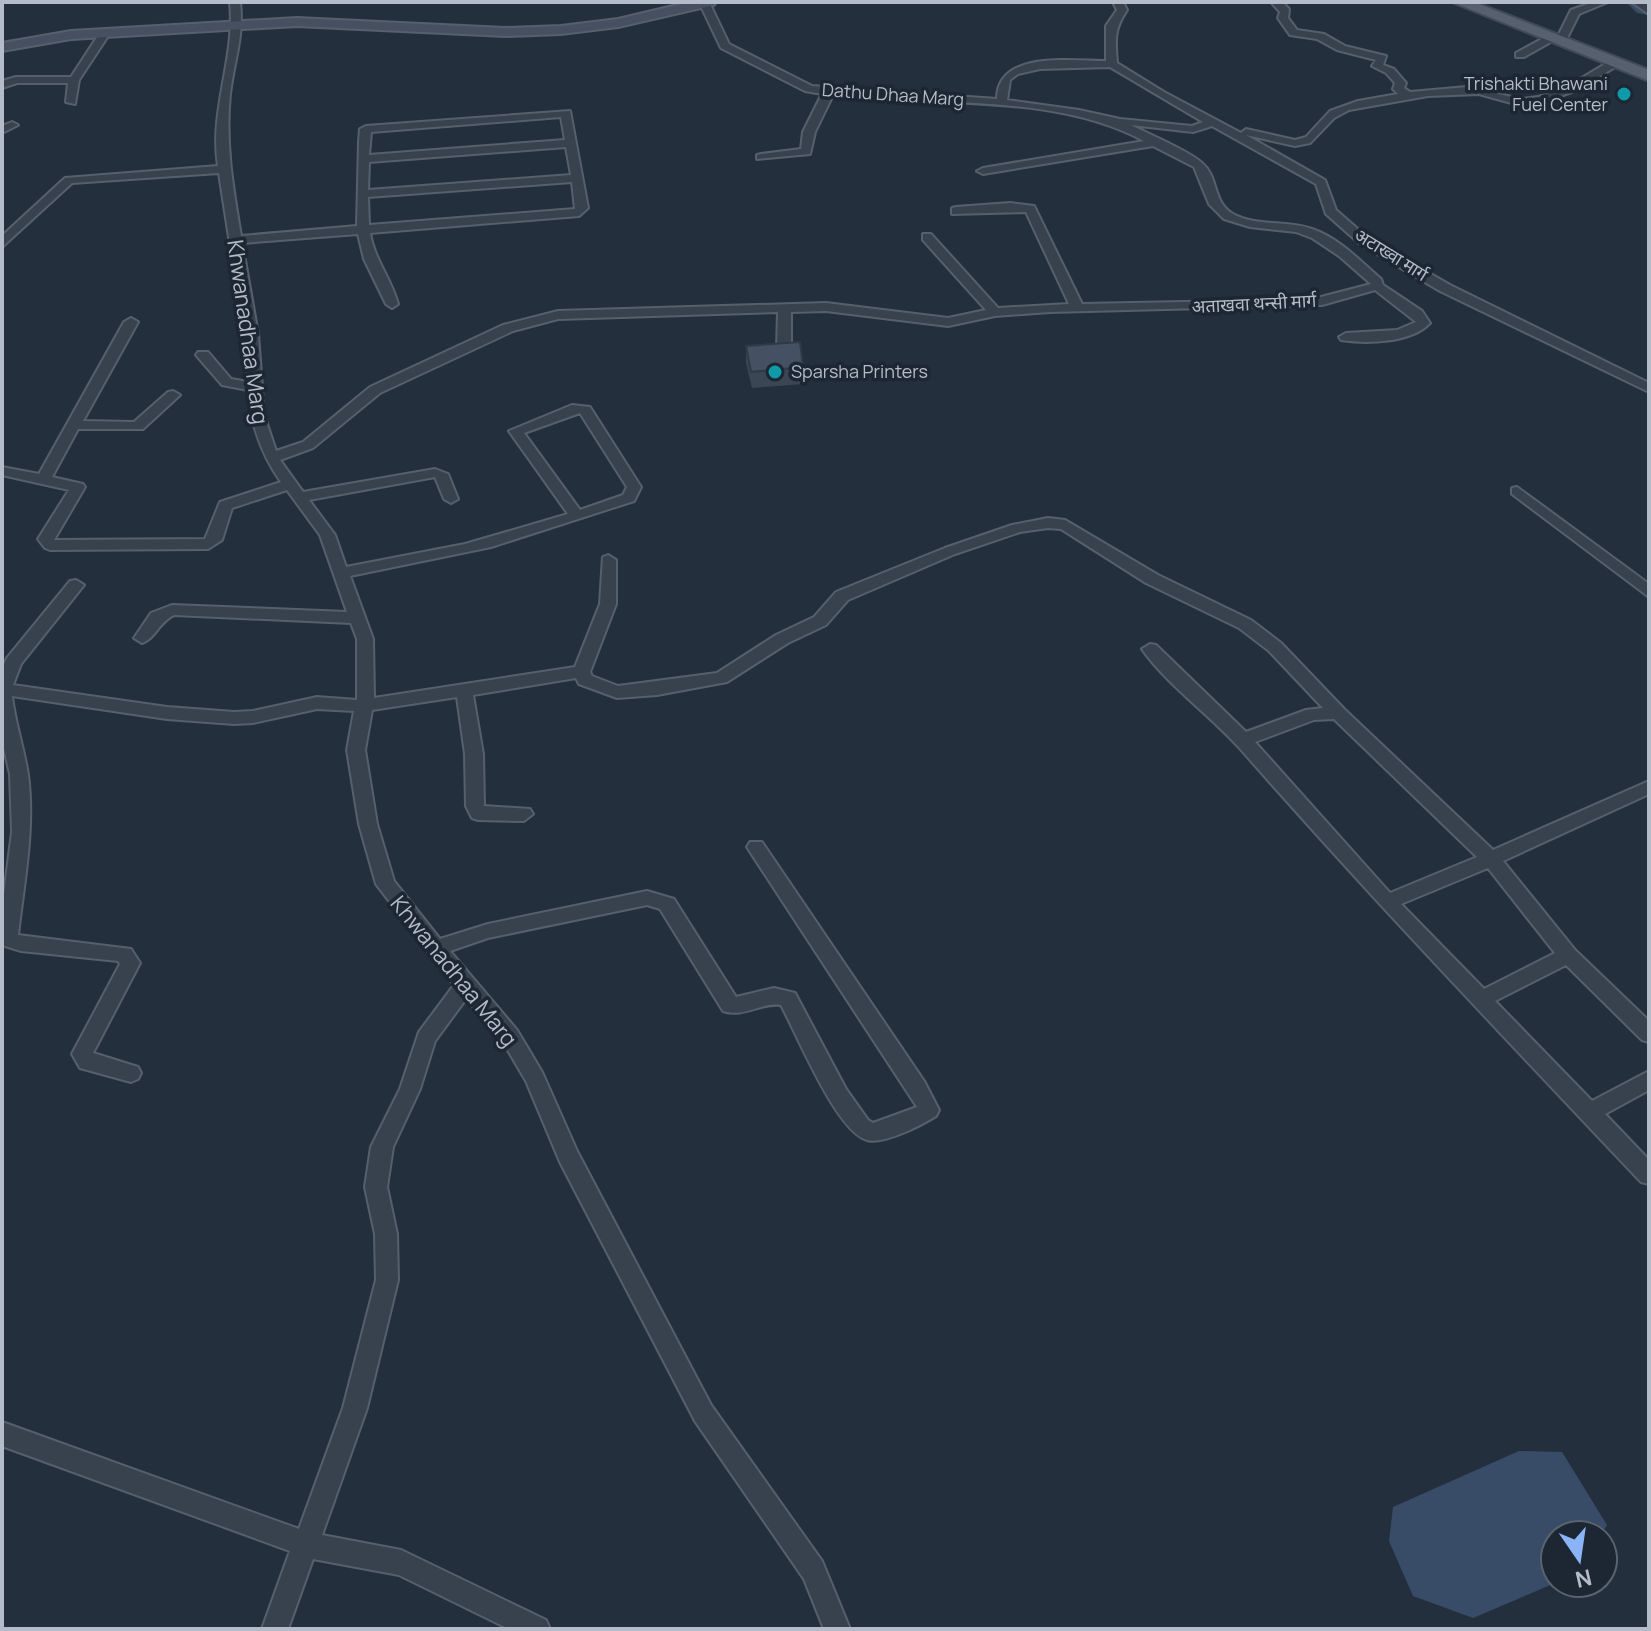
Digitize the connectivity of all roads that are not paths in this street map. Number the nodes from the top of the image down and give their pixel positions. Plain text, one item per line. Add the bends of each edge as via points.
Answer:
1 (235, 2) edge
2 (1118, 2) edge
3 (1276, 2) edge
4 (1460, 2) edge
5 (1603, 2) edge
6 (1637, 2) edge
7 (706, 3) edge
8 (1649, 11) edge
9 (238, 27) junction
10 (105, 33) junction
11 (1557, 39) junction
12 (2, 47) edge
13 (1520, 55) dead end
14 (1616, 62) junction
15 (1112, 64) junction
16 (1649, 76) edge
17 (74, 80) junction
18 (2, 85) edge
19 (828, 92) junction
20 (1411, 97) junction
21 (71, 102) dead end
22 (1002, 103) junction
23 (1117, 122) junction
24 (1217, 125) junction
25 (1156, 142) junction
26 (572, 143) junction
27 (761, 157) dead end
28 (365, 159) junction
29 (223, 169) junction
30 (983, 171) dead end
31 (576, 178) junction
32 (362, 194) junction
33 (956, 211) dead end
34 (364, 232) junction
35 (927, 237) dead end
36 (235, 240) junction
37 (1364, 241) junction
38 (2, 243) edge
39 (1336, 248) junction
40 (1377, 286) junction
41 (392, 304) dead end
42 (785, 309) junction
43 (1078, 309) junction
44 (995, 312) junction
45 (131, 322) dead end
46 (1346, 337) dead end
47 (784, 347) edge
48 (203, 355) dead end
49 (255, 387) junction
50 (1649, 388) edge
51 (173, 395) dead end
52 (74, 425) junction
53 (271, 458) junction
54 (2, 471) edge
55 (43, 480) junction
56 (295, 490) junction
57 (1517, 491) dead end
58 (451, 499) dead end
59 (577, 516) junction
60 (608, 560) dead end
61 (339, 573) junction
62 (76, 585) dead end
63 (1649, 592) edge
64 (358, 618) junction
65 (142, 638) dead end
66 (1150, 649) dead end
67 (582, 672) junction
68 (3, 689) edge
69 (464, 690) junction
70 (362, 706) junction
71 (1338, 713) junction
72 (1243, 740) junction
73 (1649, 787) edge
74 (524, 814) dead end
75 (756, 847) dead end
76 (1491, 859) junction
77 (1389, 901) junction
78 (435, 948) junction
79 (1568, 955) junction
80 (465, 985) junction
81 (1482, 999) junction
82 (1649, 1034) edge
83 (131, 1073) dead end
84 (1649, 1080) edge
85 (1588, 1113) junction
86 (1649, 1175) edge
87 (2, 1434) edge
88 (308, 1545) junction
89 (275, 1629) edge
90 (537, 1629) edge
91 (837, 1629) edge

1 - 9 street, Khwanadhaa Marg
2 - 15 street via 1122,10 1109,37
3 - 20 street via 1294,33 1320,36 1341,48 1382,58 1377,66 1390,71 1401,83 1398,89
4 - 11 main road
5 - 11 street via 1575,12
6 - 8 street
7 - 9 street via 561,30 297,22
7 - 19 street, Dathu Dhaa Marg via 725,46 792,82
9 - 10 street
9 - 29 street, Khwanadhaa Marg via 225,93
10 - 12 street
10 - 17 street
11 - 13 street
11 - 14 main road
14 - 16 main road
14 - 20 street via 1529,102 1476,90
15 - 22 street via 1020,71 1004,81
15 - 24 street, अटाख्वा मार्ग
17 - 18 street via 16,80
17 - 21 street
19 - 22 street, Dathu Dhaa Marg
19 - 27 street via 809,132 806,152
20 - 24 street via 1334,113 1310,140 1281,141
22 - 23 street, Dathu Dhaa Marg
23 - 24 street via 1193,129
23 - 25 street
24 - 37 street, अटाख्वा मार्ग via 1321,182 1330,211
25 - 30 street
25 - 39 street via 1198,165 1217,208 1230,217 1307,231
26 - 28 street
26 - 28 street via 566,113 377,126 366,129
26 - 31 street
28 - 32 street
29 - 36 street, Khwanadhaa Marg
29 - 38 street via 69,180
31 - 32 street
31 - 34 street via 582,208 571,214
32 - 34 street
33 - 43 street via 1030,209
34 - 36 street
34 - 41 street via 370,259
35 - 44 street
36 - 49 street, Khwanadhaa Marg
37 - 39 street
37 - 50 street, अटाख्वा मार्ग via 1445,288
39 - 40 street
40 - 43 street, अताखवा थन्सी मार्ग via 1322,301 1285,304
40 - 46 street via 1423,323 1395,333
42 - 44 street, अताखवा थन्सी मार्ग via 859,309 948,322
42 - 47 street
42 - 53 street, अताखवा थन्सी मार्ग via 598,312 533,320 375,390 308,445
43 - 44 street, अताखवा थन्सी मार्ग
45 - 52 street
48 - 49 street via 227,382
49 - 53 street, Khwanadhaa Marg via 257,415
51 - 52 street via 138,426
52 - 55 street
53 - 56 street, Khwanadhaa Marg
54 - 55 street
55 - 56 street via 78,487 46,539 50,545 208,544 225,505
56 - 58 street via 435,473 441,474
56 - 61 street, Khwanadhaa Marg via 327,535
57 - 63 street
59 - 59 street via 629,498 634,487 585,410 577,408 516,431
59 - 61 street via 467,548
60 - 67 street via 608,604
61 - 64 street, Khwanadhaa Marg
62 - 68 street via 13,662
64 - 65 street via 172,610 157,617
64 - 70 street, Khwanadhaa Marg via 367,667
66 - 72 street
67 - 69 street
67 - 71 street via 585,680 617,692 721,678 820,621 842,596 950,551 1048,523 1065,525 1152,579 1245,624 1275,647
68 - 70 street via 234,718 317,703
68 - 83 street via 19,774 21,832 8,939 124,954 130,963 82,1054 87,1062
69 - 70 street
69 - 74 street via 478,813
70 - 78 street, Khwanadhaa Marg via 356,750 385,884
71 - 72 street via 1312,714
71 - 76 street
72 - 77 street
73 - 76 street
75 - 78 street via 917,1087 929,1110 923,1115 880,1130 861,1128 788,999 773,995 730,1005 660,899 488,931
76 - 77 street
76 - 79 street
77 - 81 street
78 - 80 street, Khwanadhaa Marg
79 - 81 street
79 - 82 street
80 - 88 street via 426,1038 410,1089 382,1147 376,1187 386,1234 387,1280 355,1408
80 - 91 street, Khwanadhaa Marg via 510,1036 535,1078 568,1155 703,1413 813,1570
81 - 85 street
84 - 85 street
85 - 86 street
87 - 88 street
88 - 89 street
88 - 90 street via 401,1563

